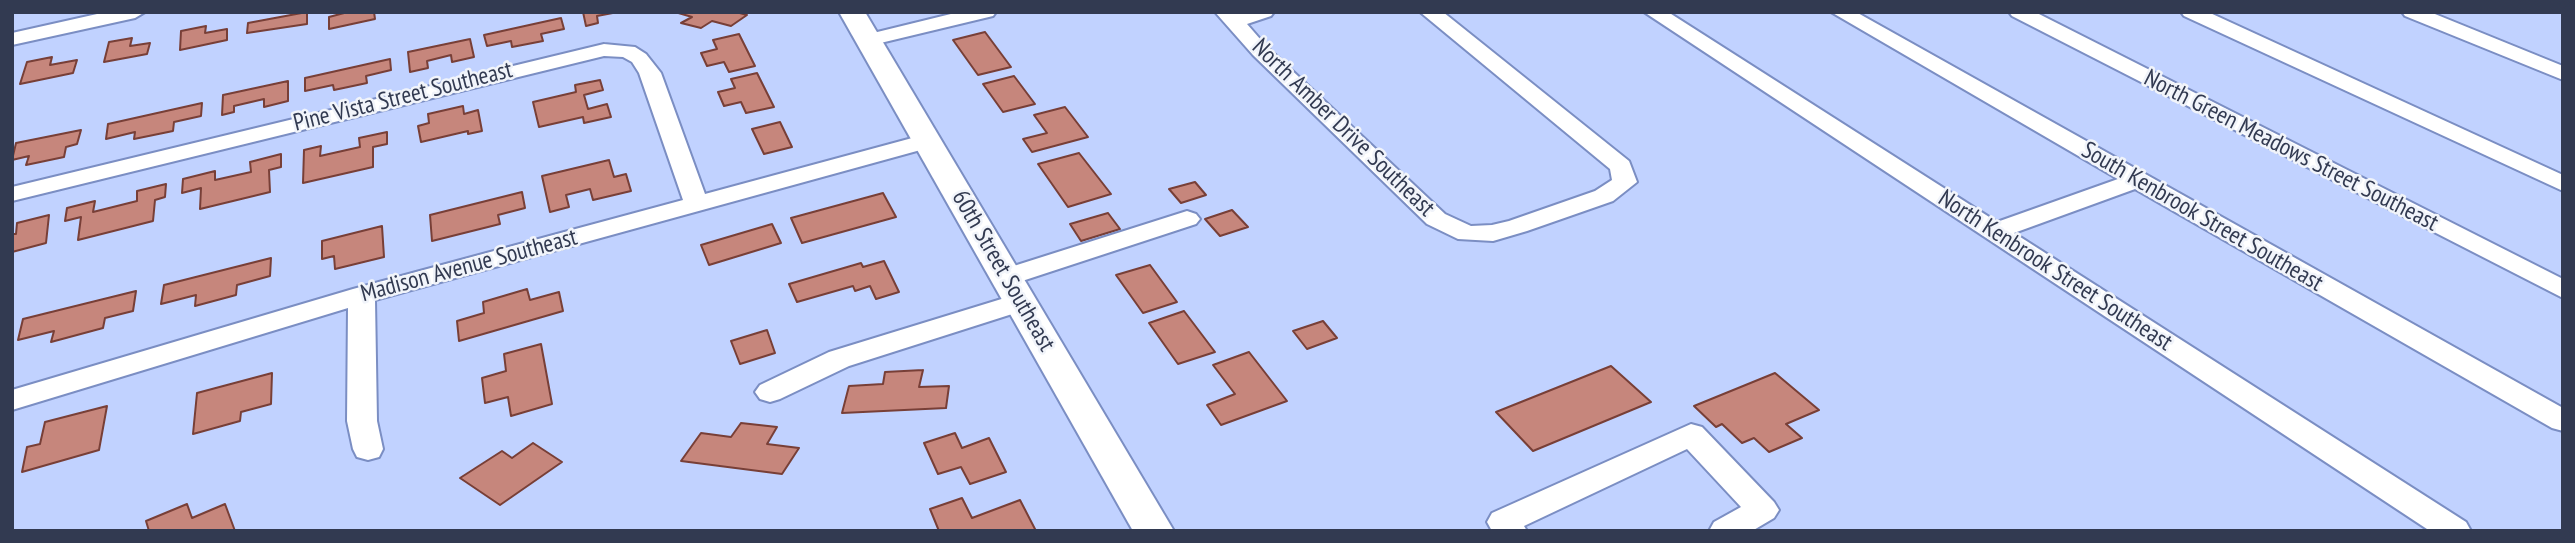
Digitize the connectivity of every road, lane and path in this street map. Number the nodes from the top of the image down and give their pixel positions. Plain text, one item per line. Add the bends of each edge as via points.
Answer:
1 (135, 12) edge
2 (911, 12) edge
3 (986, 12) edge
4 (1264, 12) edge
5 (1430, 12) edge
6 (1654, 12) edge
7 (1842, 12) edge
8 (2019, 12) edge
9 (2191, 12) edge
10 (2412, 12) edge
11 (1230, 16) edge
12 (859, 25) edge
13 (12, 39) edge
14 (2563, 74) edge
15 (928, 141) junction
16 (2138, 180) junction
17 (2563, 184) edge
18 (12, 194) edge
19 (696, 205) junction
20 (1187, 219) dead end
21 (1993, 232) junction
22 (1014, 290) junction
23 (2563, 290) edge
24 (362, 295) junction
25 (770, 392) dead end
26 (12, 400) edge
27 (2563, 421) edge
28 (368, 449) dead end
29 (1154, 531) edge
30 (1511, 531) edge
31 (1725, 531) edge
32 (2455, 531) edge

1 - 13 street
2 - 12 street
3 - 12 street
4 - 11 street
5 - 11 street, North Amber Drive Southeast via 1621,166 1625,182 1604,196 1518,226 1467,234 1427,211 1260,51
6 - 21 street, North Kenbrook Street Southeast
7 - 16 street, South Kenbrook Street Southeast
8 - 23 street, North Green Meadows Street Southeast
9 - 17 street
10 - 14 street
12 - 15 main road, 60th Street Southeast
15 - 19 street, Madison Avenue Southeast
15 - 22 main road, 60th Street Southeast
16 - 21 street
16 - 27 street, South Kenbrook Street Southeast
18 - 19 street, Pine Vista Street Southeast via 604,50 628,51 650,73
19 - 24 street, Madison Avenue Southeast
20 - 22 street
21 - 32 street, North Kenbrook Street Southeast
22 - 25 street via 839,359
22 - 29 main road, 60th Street Southeast
24 - 26 street, Madison Avenue Southeast
24 - 28 street via 362,421
30 - 31 street via 1503,522 1691,435 1763,510

